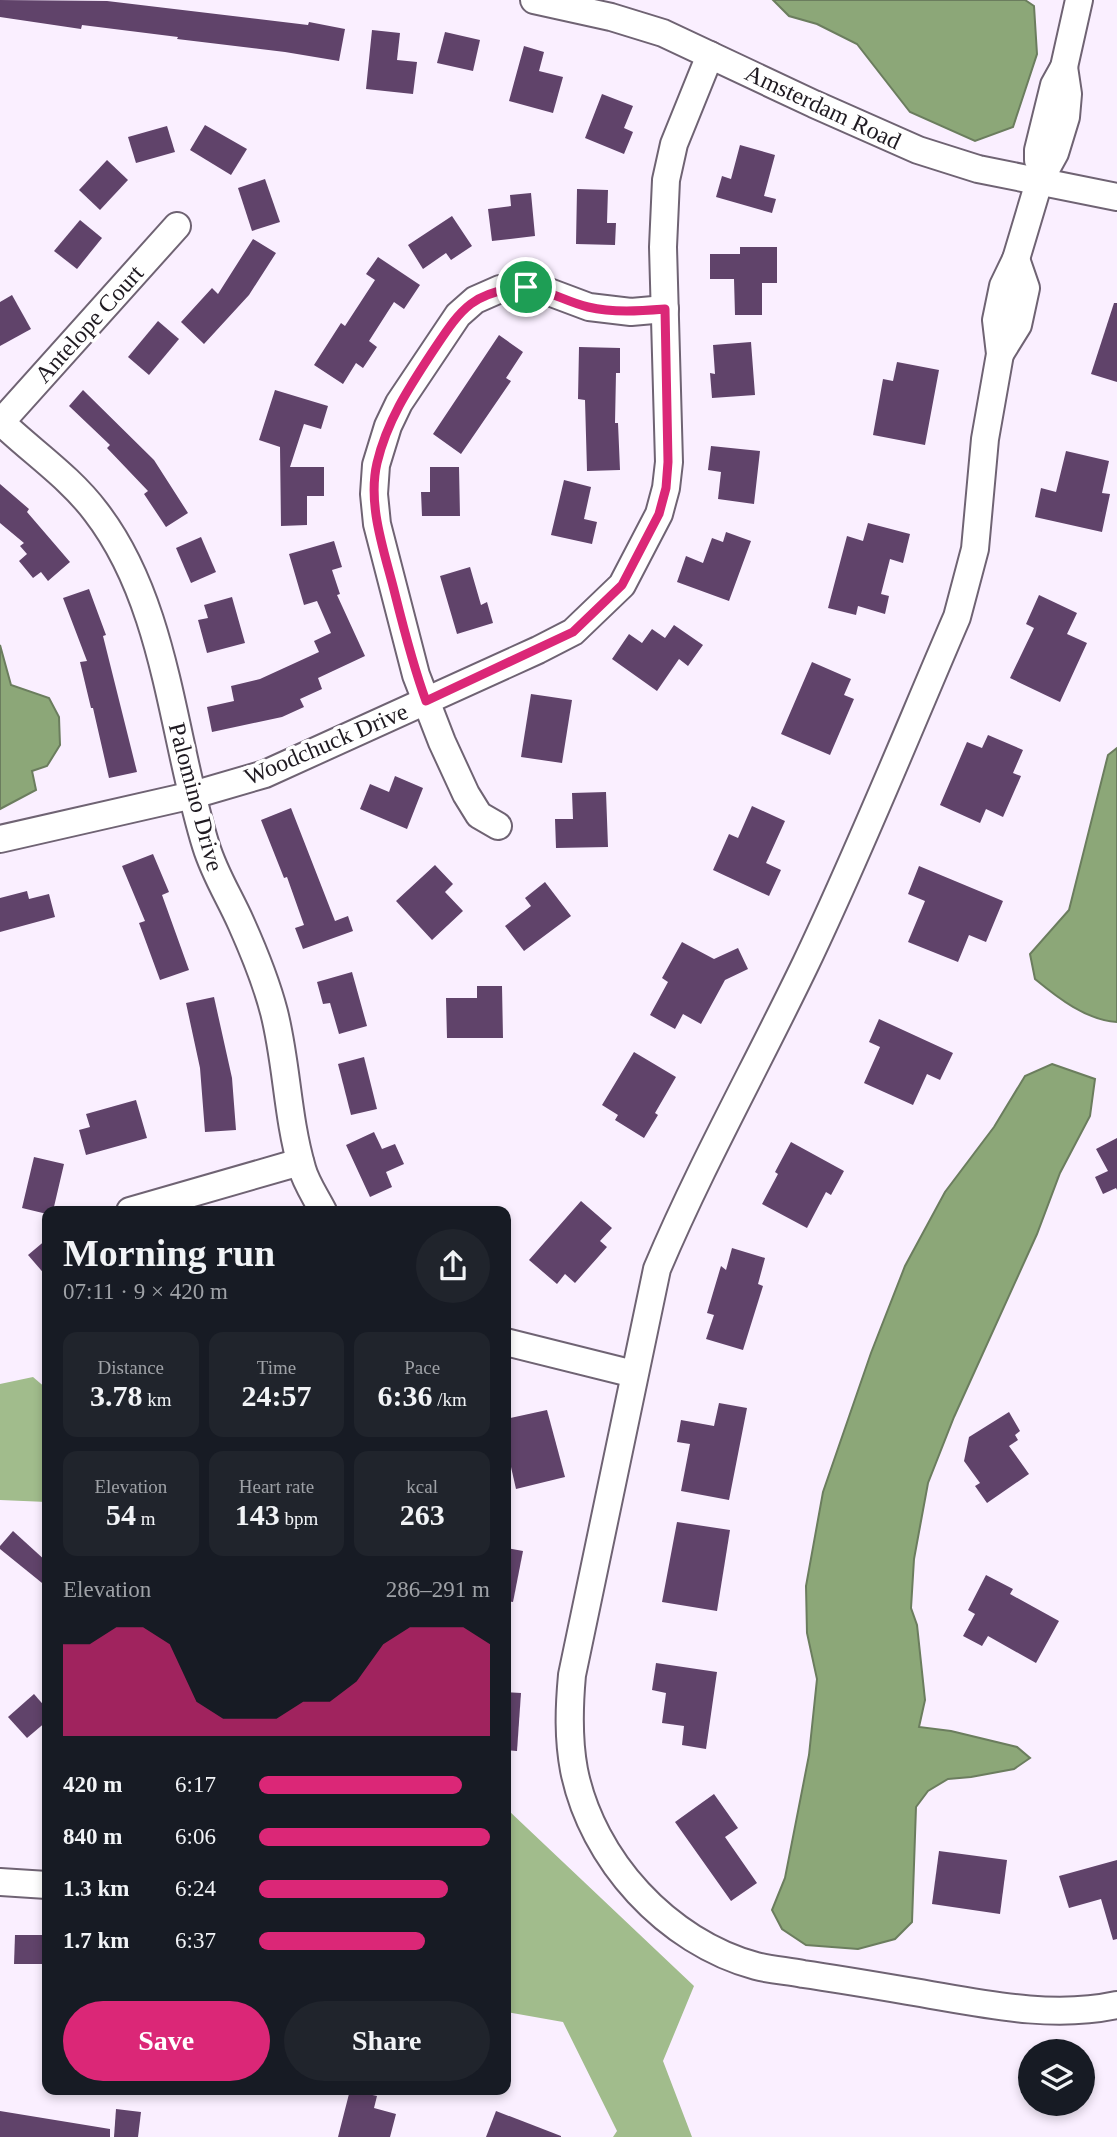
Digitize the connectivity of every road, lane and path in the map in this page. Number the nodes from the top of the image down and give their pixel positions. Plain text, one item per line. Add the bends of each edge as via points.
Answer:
1 (534, 0) edge
2 (1079, 0) edge
3 (710, 55) junction
4 (1038, 182) junction
5 (1117, 197) edge
6 (177, 226) dead end
7 (665, 309) junction
8 (1, 422) edge
9 (426, 701) junction
10 (193, 795) junction
11 (498, 826) dead end
12 (0, 839) edge
13 (300, 1162) junction
14 (147, 1206) edge
15 (321, 1206) edge
16 (511, 1343) edge
17 (634, 1374) junction
18 (0, 1882) edge
19 (42, 1885) edge
20 (1117, 2005) edge

1 - 3 street, Amsterdam Road via 650,29
2 - 4 street via 1038,150
3 - 4 street, Amsterdam Road via 918,150
3 - 7 street, Woodchuck Drive via 674,144 666,180
4 - 5 street, Amsterdam Road
4 - 17 street via 996,320 1000,354 985,439 975,549 957,617 828,917 676,1224 657,1269
6 - 8 street, Antelope Court
7 - 9 street, Woodchuck Drive via 666,488 659,514 622,585 573,632
7 - 9 street via 631,312 589,307 541,289 500,289 475,300 458,315 399,403 376,465 374,494 377,524
8 - 10 street, Palomino Drive via 79,492 126,556 148,610
9 - 10 street, Woodchuck Drive via 265,774
9 - 11 street via 466,793 479,815
10 - 12 street, Woodchuck Drive
10 - 13 street, Palomino Drive via 213,867 266,981 281,1041
13 - 14 street
13 - 15 street, Palomino Drive
16 - 17 street
17 - 20 street via 572,1675 568,1722 580,1794 615,1865 676,1927 710,1948 756,1966 1024,2010 1088,2011
18 - 19 street

